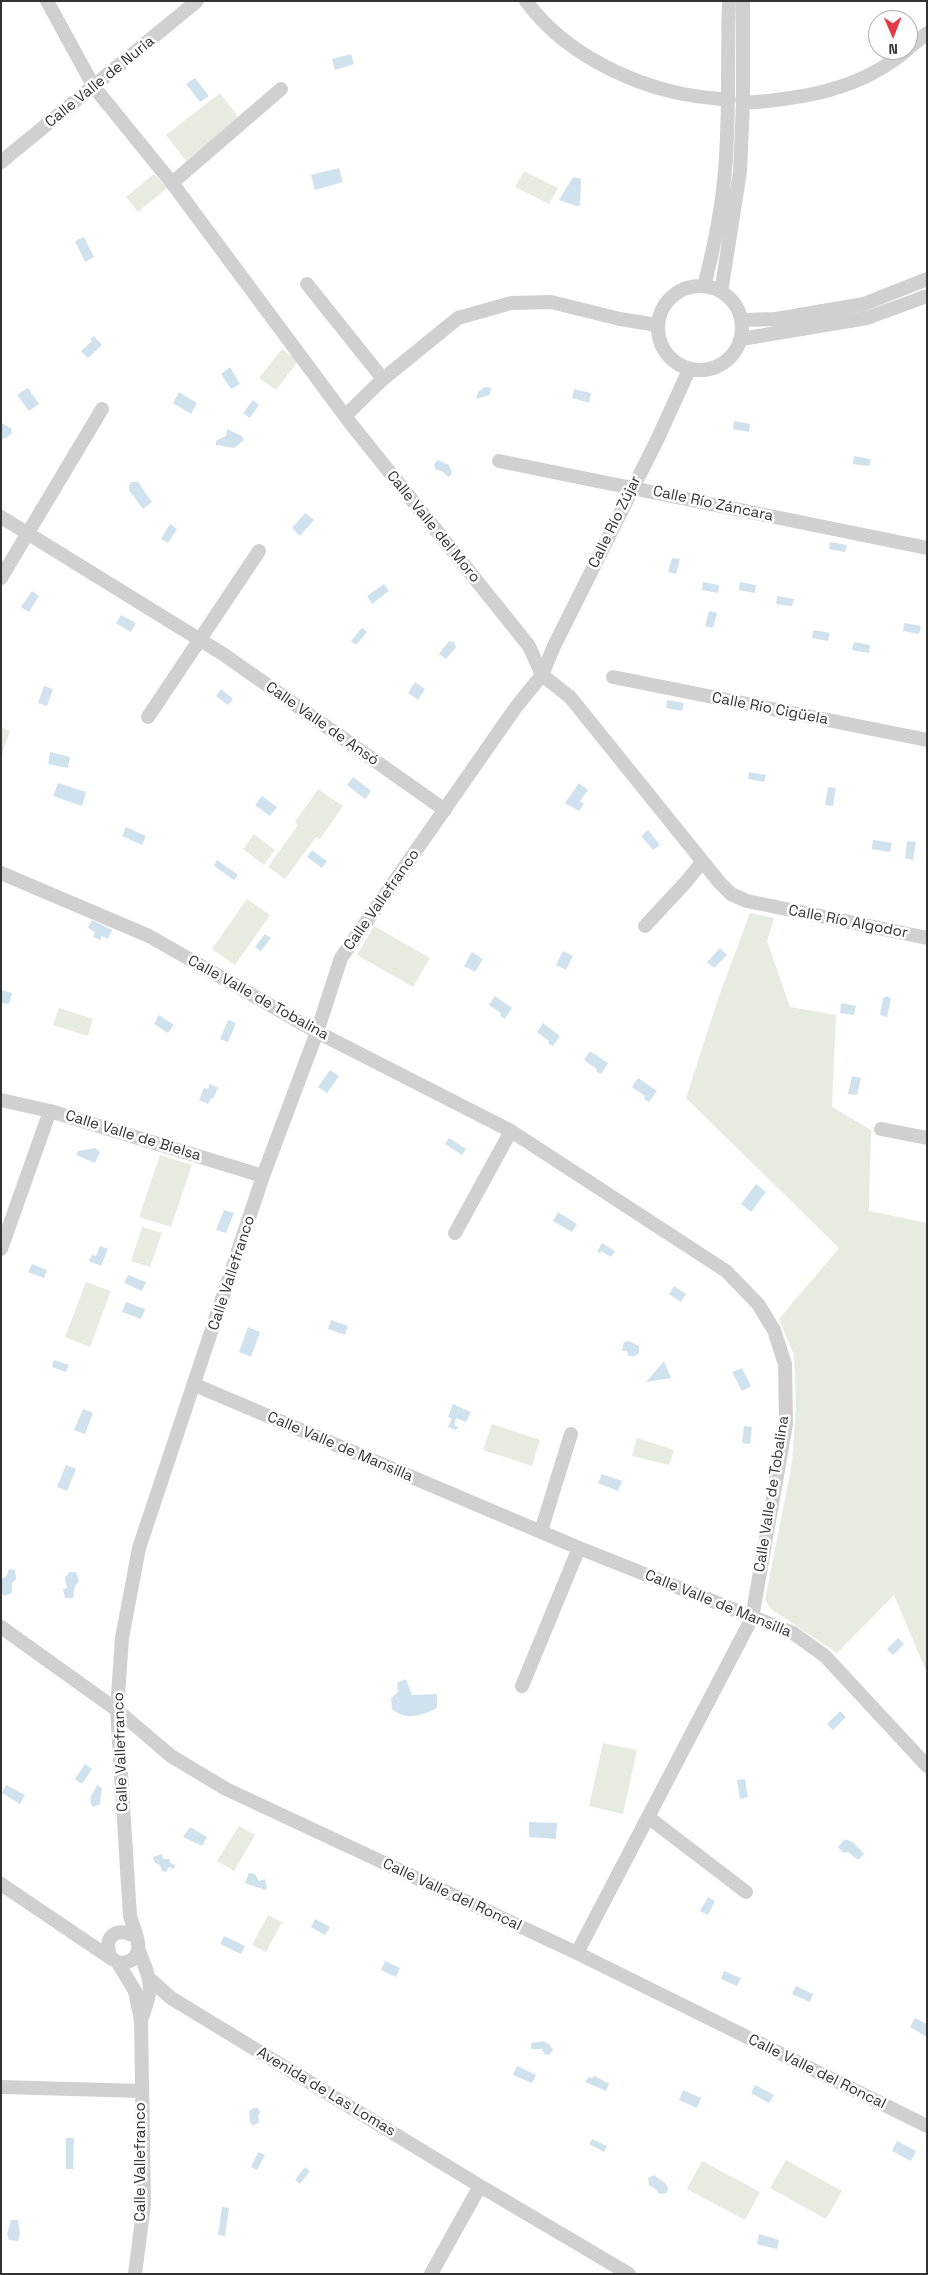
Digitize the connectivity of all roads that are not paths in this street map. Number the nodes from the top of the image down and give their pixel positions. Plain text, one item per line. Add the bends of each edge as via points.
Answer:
1 (47, 1) edge
2 (197, 1) edge
3 (526, 1) edge
4 (729, 1) edge
5 (743, 1) edge
6 (891, 60) edge
7 (94, 88) junction
8 (281, 89) dead end
9 (729, 100) junction
10 (743, 103) junction
11 (1, 162) edge
12 (172, 183) junction
13 (927, 279) edge
14 (307, 284) dead end
15 (704, 286) junction
16 (721, 292) junction
17 (927, 296) edge
18 (742, 320) junction
19 (657, 325) junction
20 (741, 339) junction
21 (689, 370) junction
22 (383, 379) junction
23 (102, 408) dead end
24 (345, 416) junction
25 (499, 461) dead end
26 (632, 488) junction
27 (1, 517) edge
28 (29, 533) junction
29 (927, 548) edge
30 (259, 551) dead end
31 (1, 578) edge
32 (199, 639) junction
33 (542, 675) junction
34 (613, 677) dead end
35 (148, 717) dead end
36 (927, 740) edge
37 (445, 810) junction
38 (702, 862) junction
39 (1, 872) edge
40 (769, 906) joint
41 (645, 926) dead end
42 (927, 938) edge
43 (317, 1032) junction
44 (1, 1100) edge
45 (50, 1111) junction
46 (881, 1129) dead end
47 (511, 1132) junction
48 (927, 1138) edge
49 (263, 1176) junction
50 (455, 1234) dead end
51 (1, 1249) edge
52 (195, 1385) junction
53 (571, 1434) dead end
54 (541, 1531) junction
55 (579, 1548) junction
56 (752, 1618) junction
57 (1, 1627) edge
58 (522, 1686) dead end
59 (117, 1710) junction
60 (927, 1766) edge
61 (648, 1817) junction
62 (1, 1884) edge
63 (746, 1892) dead end
64 (78, 1936) junction
65 (136, 1936) junction
66 (110, 1937) junction
67 (139, 1951) junction
68 (577, 1953) junction
69 (116, 1961) junction
70 (151, 1980) junction
71 (135, 1992) junction
72 (151, 1994) junction
73 (172, 1998) junction
74 (140, 2020) junction
75 (1, 2087) edge
76 (142, 2091) junction
77 (927, 2126) edge
78 (480, 2186) junction
79 (135, 2274) edge
80 (431, 2274) edge
81 (630, 2274) edge

1 - 7 street, Calle Valle del Moro
2 - 7 street, Calle Valle de Nuria
3 - 9 street via 535,14 575,49 632,80 683,94
4 - 9 street
5 - 10 street
6 - 10 street via 831,91 787,100
7 - 11 street, Calle Valle de Nuria
7 - 12 street, Calle Valle del Moro
8 - 12 street
9 - 15 street via 725,171 713,253
10 - 16 street via 740,172
12 - 24 street, Calle Valle del Moro
13 - 18 street via 864,304
14 - 22 street
15 - 16 street
15 - 19 street via 682,290 672,296 662,309
16 - 18 street via 738,308
17 - 20 street via 867,318
18 - 20 street
19 - 21 street via 665,353
19 - 22 street via 551,302 511,303 458,318
20 - 21 street via 736,351 716,368
21 - 26 street, Calle Río Zújar
22 - 24 street
23 - 28 street
24 - 33 street, Calle Valle del Moro via 529,646
25 - 26 street, Calle Río Záncara
26 - 29 street, Calle Río Záncara
26 - 33 street, Calle Río Zújar
27 - 28 street, Calle Valle de Ansó
28 - 31 street
28 - 32 street, Calle Valle de Ansó
30 - 32 street
32 - 35 street
32 - 37 street, Calle Valle de Ansó
33 - 37 street, Calle Vallefranco
33 - 38 street, Calle Valle del Moro via 570,697
34 - 36 street, Calle Río Cigüela
37 - 43 street, Calle Vallefranco via 341,958
38 - 40 street, Calle Valle del Moro via 731,894
38 - 41 street
39 - 43 street, Calle Valle de Tobalina via 149,936
40 - 42 street, Calle Río Algodor
43 - 47 street, Calle Valle de Tobalina
43 - 49 street, Calle Vallefranco
44 - 45 street, Calle Valle de Bielsa
45 - 49 street, Calle Valle de Bielsa
45 - 51 street
46 - 48 street
47 - 50 street
47 - 56 street, Calle Valle de Tobalina via 726,1270 758,1304 774,1330 785,1364 786,1424
49 - 52 street, Calle Vallefranco
52 - 54 street, Calle Valle de Mansilla
52 - 59 street, Calle Vallefranco via 140,1548 122,1638
53 - 54 street
54 - 55 street, Calle Valle de Mansilla
55 - 56 street, Calle Valle de Mansilla
55 - 58 street
56 - 60 street, Calle Valle de Mansilla via 793,1632 825,1656
56 - 61 street, Calle Valle de Tobalina
57 - 59 street, Calle Valle del Roncal
59 - 65 street, Calle Vallefranco via 130,1916
59 - 68 street, Calle Valle del Roncal via 172,1756 226,1789
61 - 63 street
61 - 68 street, Calle Valle de Tobalina
62 - 64 street
64 - 66 street
64 - 69 street
65 - 66 street via 122,1932
65 - 67 street
66 - 69 street via 108,1950
67 - 69 street via 131,1961
67 - 70 street, Calle Vallefranco
68 - 77 street, Calle Valle del Roncal
69 - 71 street, Calle Vallefranco
70 - 72 street, Calle Vallefranco
70 - 73 street, Avenida de Las Lomas
71 - 72 street
71 - 74 street, Calle Vallefranco
72 - 73 street, Avenida de Las Lomas
72 - 74 street, Calle Vallefranco
73 - 78 street, Avenida de Las Lomas
74 - 76 street, Calle Vallefranco
75 - 76 street
76 - 79 street, Calle Vallefranco via 144,2204
78 - 80 street
78 - 81 street, Avenida de Las Lomas

